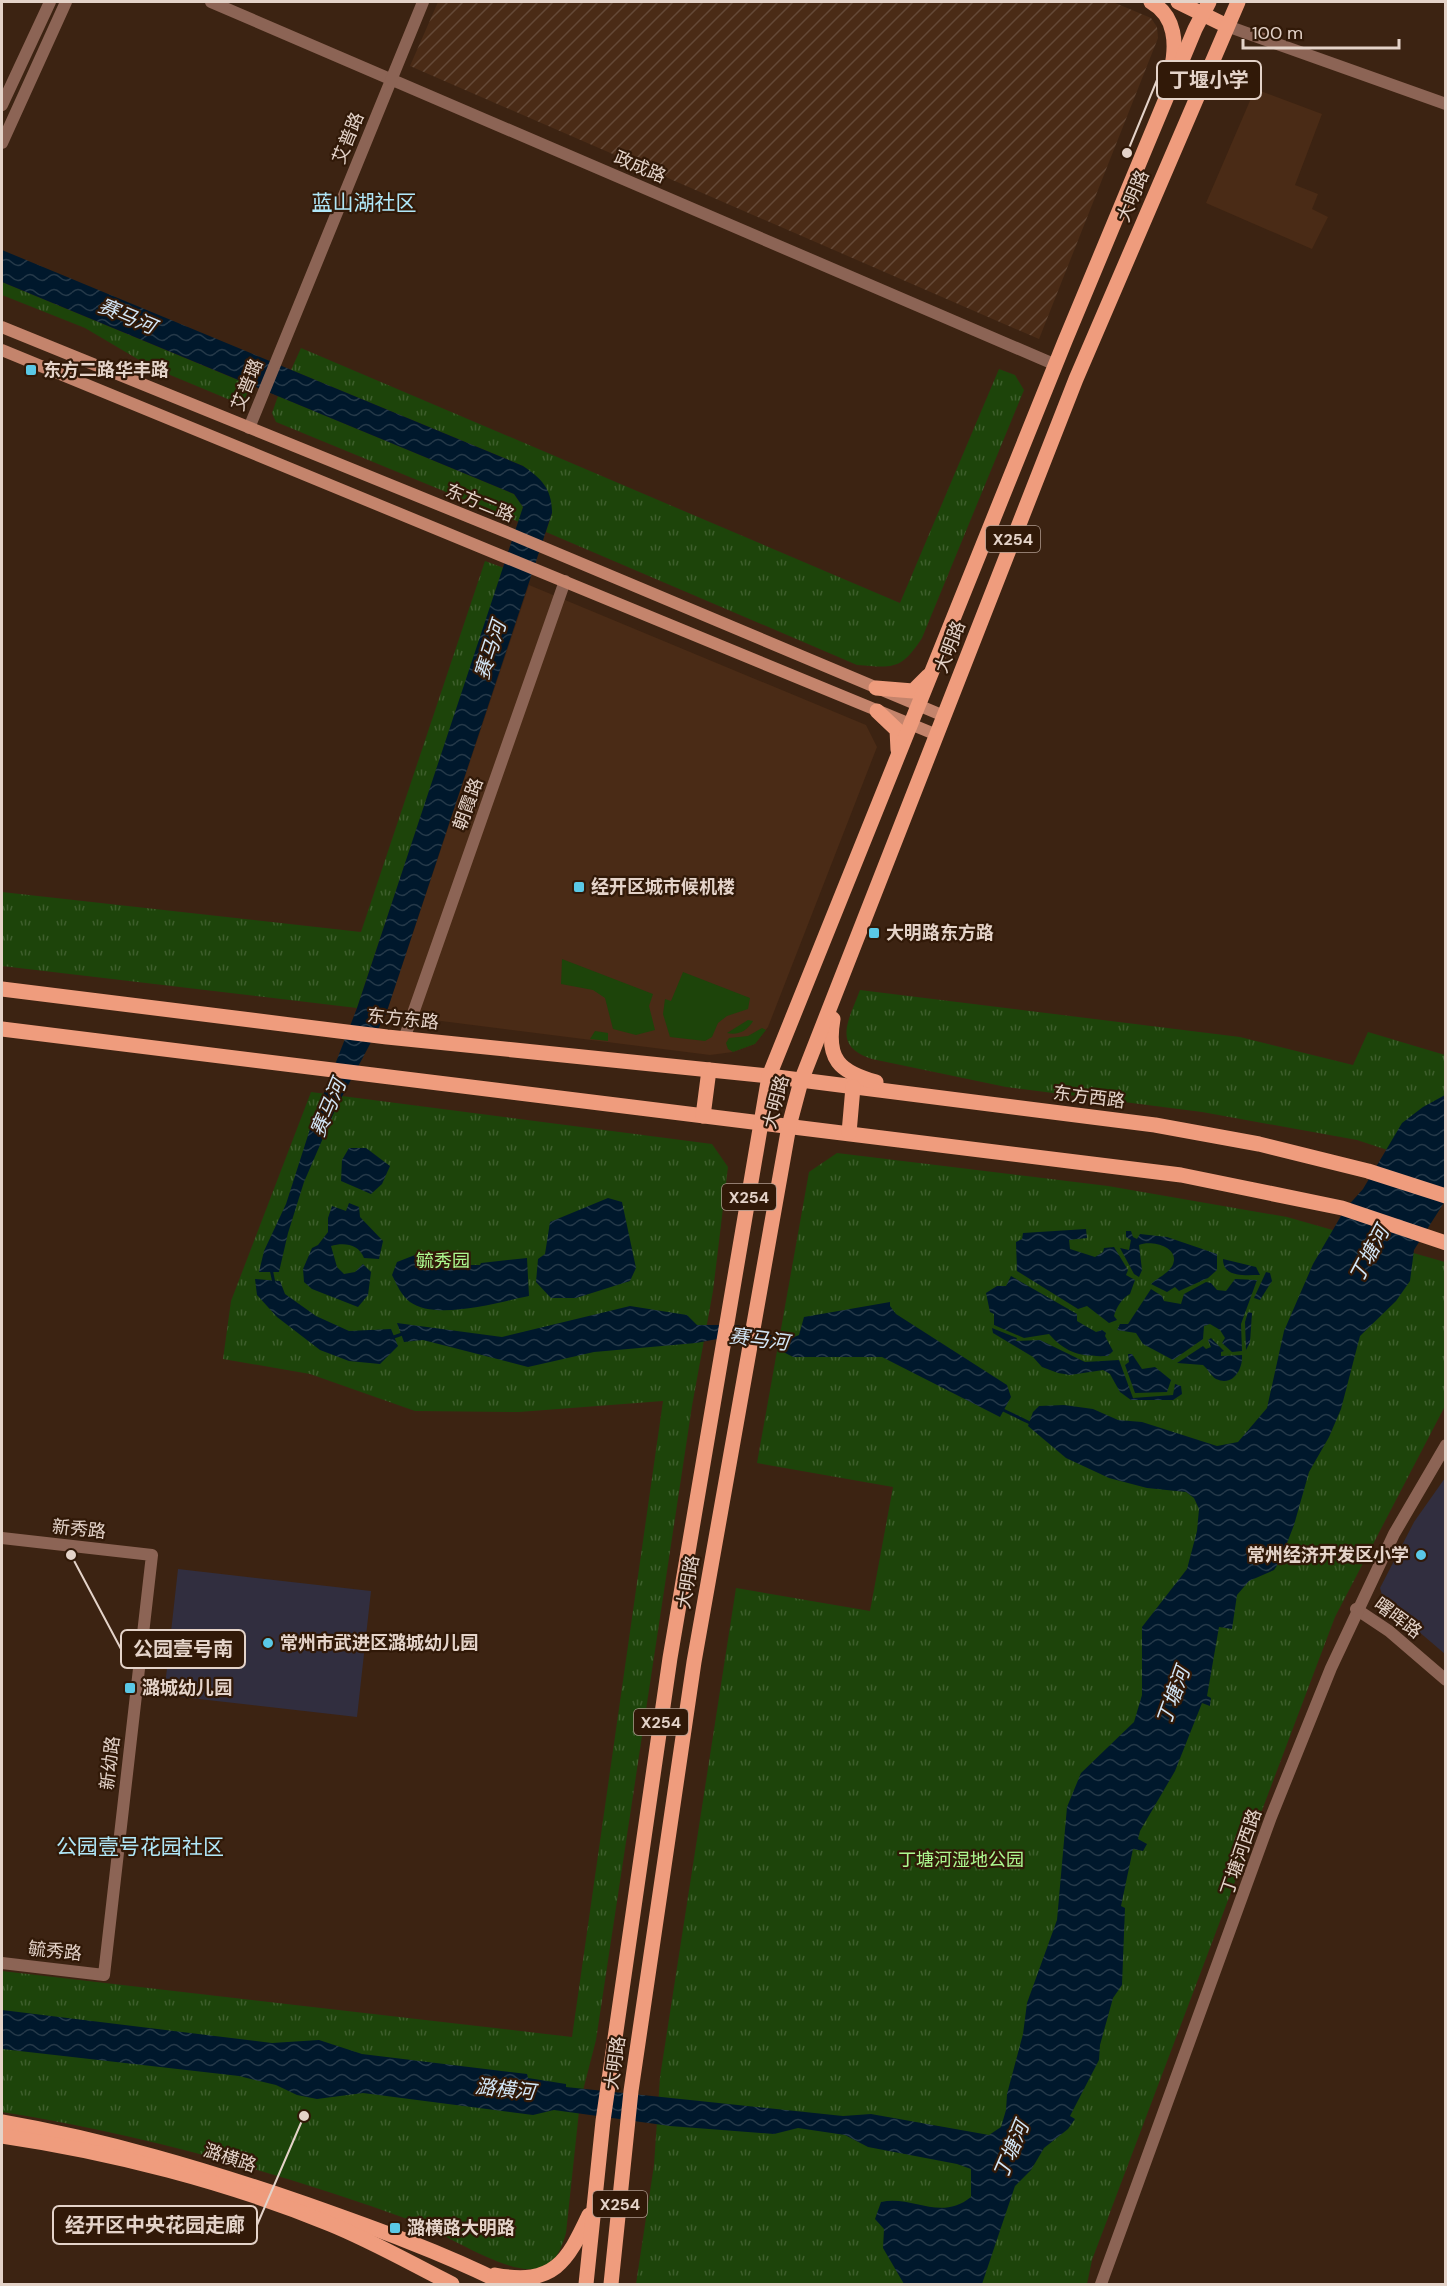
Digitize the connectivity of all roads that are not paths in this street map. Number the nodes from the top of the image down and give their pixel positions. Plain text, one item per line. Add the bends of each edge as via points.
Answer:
1 (50, 2) edge
2 (66, 2) edge
3 (211, 2) edge
4 (423, 2) edge
5 (1151, 2) edge
6 (1178, 2) edge
7 (1238, 2) edge
8 (1208, 5) edge
9 (1227, 26) junction
10 (391, 80) junction
11 (1446, 104) edge
12 (2, 105) edge
13 (1162, 108) junction
14 (2, 143) edge
15 (2, 327) edge
16 (2, 350) edge
17 (279, 356) joint
18 (1056, 365) junction
19 (249, 428) junction
20 (565, 582) junction
21 (934, 669) junction
22 (876, 688) junction
23 (919, 705) junction
24 (877, 711) junction
25 (944, 716) junction
26 (911, 725) junction
27 (936, 735) junction
28 (896, 762) junction
29 (2, 989) edge
30 (838, 989) junction
31 (2, 1029) edge
32 (404, 1039) junction
33 (709, 1070) junction
34 (769, 1076) junction
35 (801, 1081) junction
36 (853, 1087) junction
37 (922, 1095) junction
38 (703, 1116) junction
39 (761, 1123) junction
40 (789, 1126) junction
41 (849, 1133) junction
42 (1446, 1196) edge
43 (1446, 1243) edge
44 (1446, 1445) edge
45 (2, 1538) edge
46 (152, 1555) joint
47 (1356, 1609) junction
48 (1446, 1680) edge
49 (2, 1963) edge
50 (104, 1975) joint
51 (2, 2122) edge
52 (2, 2136) edge
53 (595, 2204) junction
54 (477, 2270) junction
55 (452, 2284) edge
56 (505, 2284) edge
57 (586, 2284) edge
58 (611, 2284) edge
59 (1101, 2284) edge

1 - 12 street
2 - 14 street
3 - 10 street, 政成路
4 - 10 street, 艾普路
5 - 13 main road via 1170,21 1174,38 1174,58
6 - 8 main road
7 - 9 main road, 大明路 / X254
8 - 9 main road
8 - 13 main road, 大明路 / X254
9 - 11 street
9 - 25 main road, 大明路 / X254 via 1076,379
10 - 17 street, 艾普路
10 - 18 street, 政成路
13 - 18 main road, 大明路 / X254
15 - 19 main road, 东方二路
16 - 20 main road
17 - 19 street, 艾普璐
18 - 21 main road, 大明路 / X254
19 - 22 main road, 东方二路
20 - 24 main road
20 - 32 street, 朝霞路
21 - 22 main road via 913,691
21 - 23 main road, 大明路 / X254
22 - 23 main road, 东方二路
23 - 25 main road, 东方二路
23 - 26 main road, 大明路 / X254
24 - 26 main road
24 - 28 main road via 897,730
25 - 27 main road, 大明路 / X254
26 - 27 main road
26 - 28 main road, 大明路 / X254
27 - 30 main road, 大明路 / X254
28 - 34 main road, 大明路 / X254
29 - 32 main road, 东方东路
30 - 35 main road, 大明路 / X254
30 - 37 main road via 830,1036 833,1056 851,1076
31 - 38 main road
32 - 33 main road, 东方东路
33 - 34 main road, 东方东路
33 - 38 main road
34 - 35 main road, 东方东路
34 - 39 main road, 大明路 / X254
35 - 36 main road, 东方西路
35 - 40 main road, 大明路 / X254
36 - 37 main road, 东方西路
36 - 41 main road
37 - 42 main road, 东方西路 via 1155,1125 1259,1144
38 - 39 main road
39 - 40 main road
39 - 53 main road, 大明路 / X254 via 670,1658 603,2121
40 - 41 main road
40 - 58 main road, 大明路 / X254 via 693,1662 631,2091
41 - 43 main road via 1180,1175 1342,1208
44 - 47 street, 丁塘河西路
45 - 46 street, 新秀路
46 - 50 street, 新幼路
47 - 48 street, 曙晖路 via 1389,1630
47 - 59 street, 丁塘河西路 via 1271,1817
49 - 50 street, 毓秀路
51 - 54 main road, 潞横路 via 58,2132 207,2170 391,2234
52 - 55 main road, 潞横路 via 53,2144 203,2180 330,2224
53 - 54 main road via 562,2266 545,2277 516,2280
53 - 57 main road, 大明路 / X254
54 - 56 main road, 潞横路

